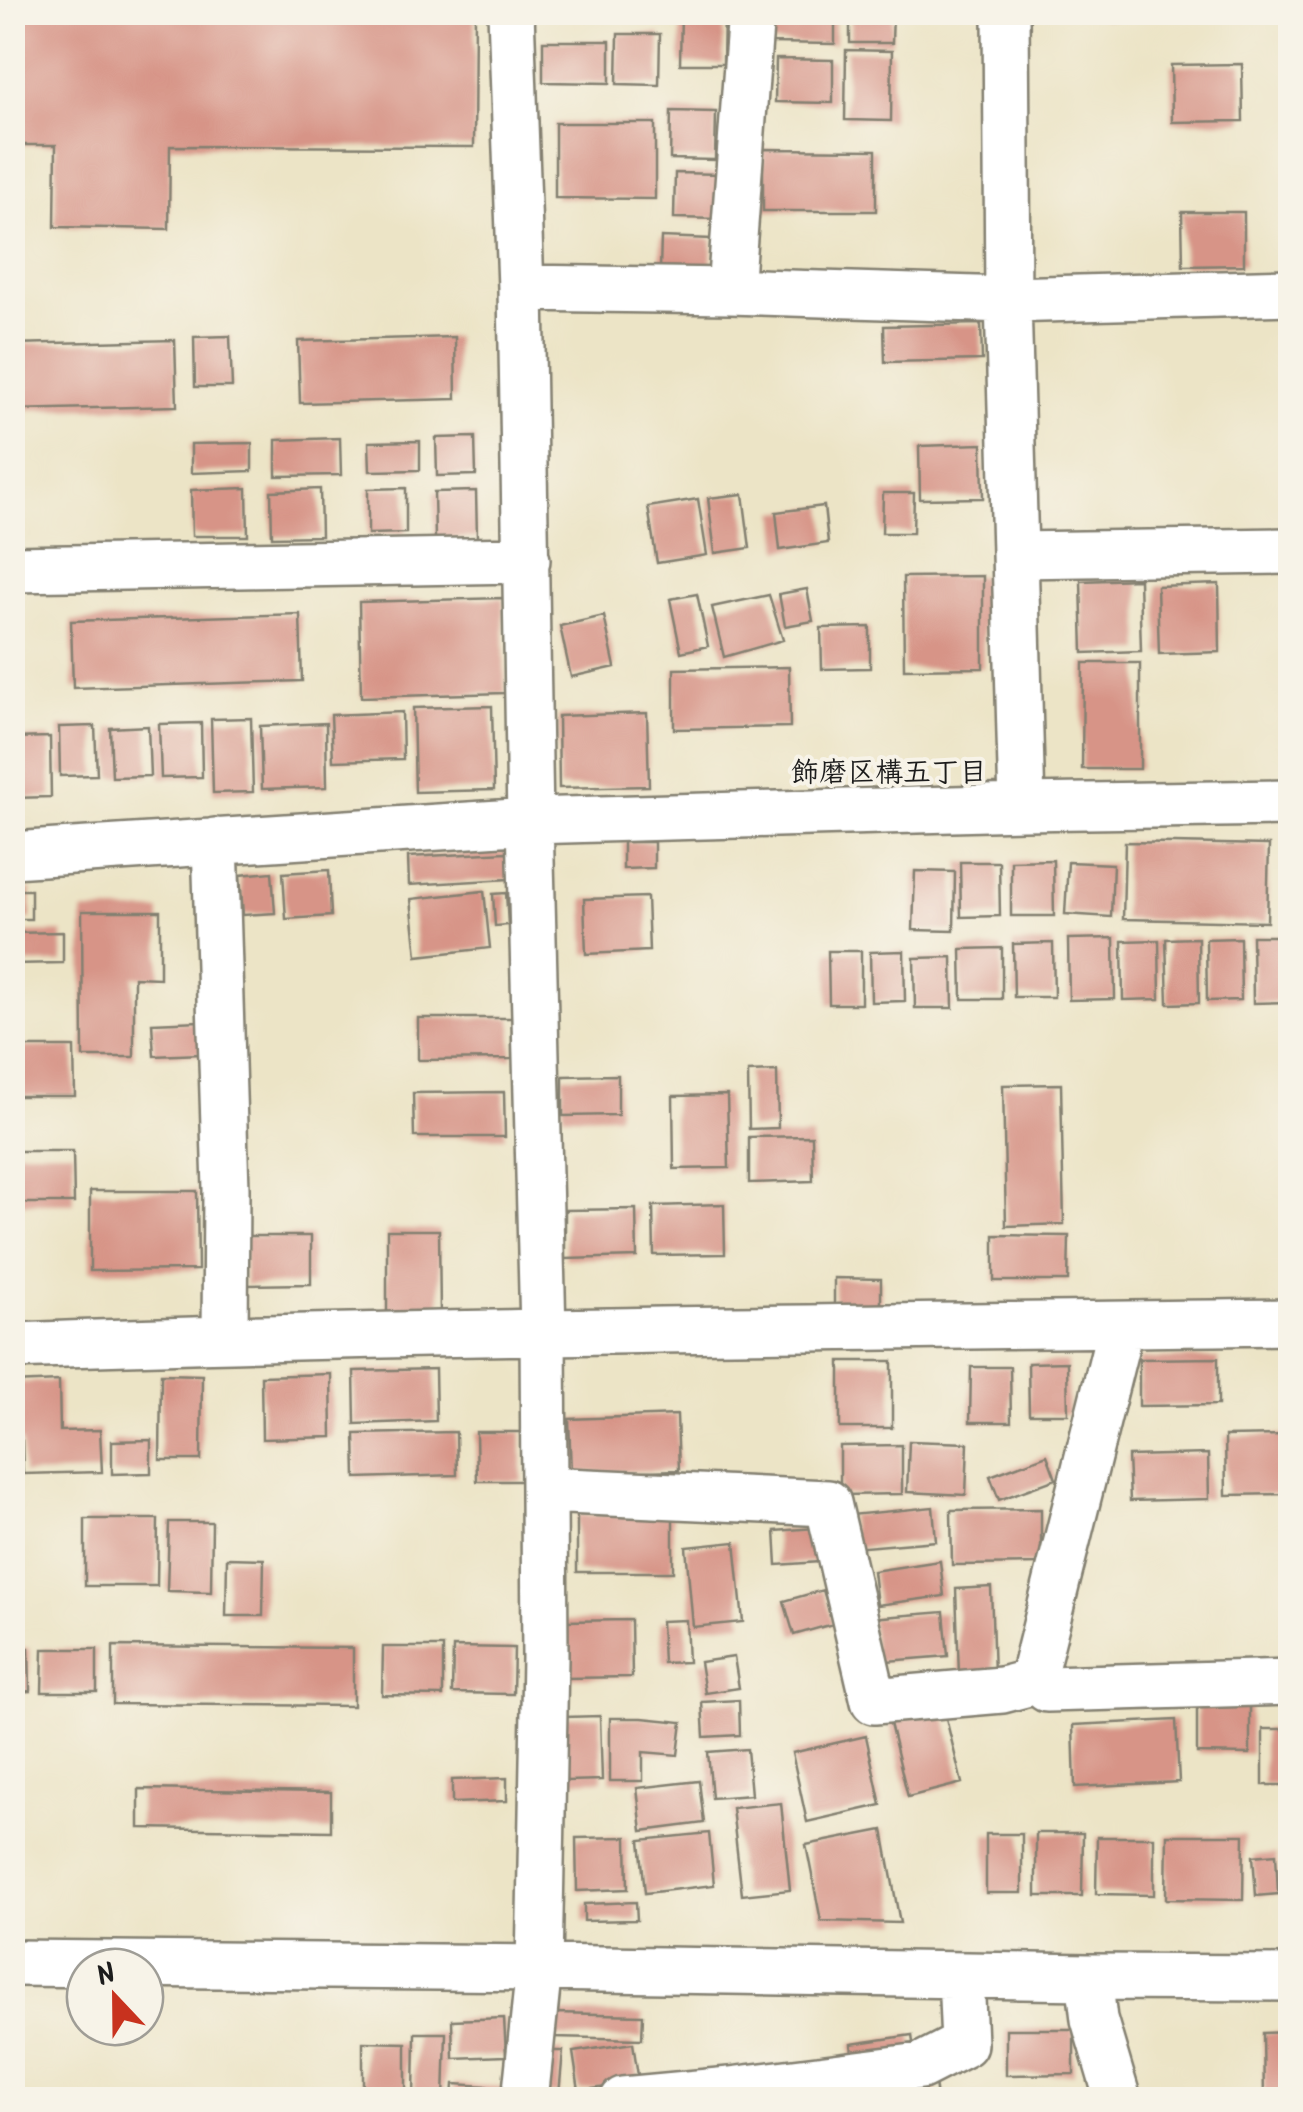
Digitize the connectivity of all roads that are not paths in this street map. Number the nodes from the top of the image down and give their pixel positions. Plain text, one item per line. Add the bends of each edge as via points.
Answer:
1 (511, 12) edge
2 (750, 12) edge
3 (1006, 12) edge
4 (521, 288) junction
5 (730, 292) junction
6 (1290, 292) edge
7 (1008, 300) junction
8 (1290, 551) edge
9 (1016, 555) junction
10 (527, 560) junction
11 (12, 569) edge
12 (1290, 802) edge
13 (1022, 807) junction
14 (530, 821) junction
15 (215, 841) junction
16 (12, 855) edge
17 (1290, 1322) edge
18 (1121, 1324) junction
19 (543, 1332) junction
20 (224, 1338) junction
21 (12, 1346) edge
22 (544, 1490) junction
23 (1040, 1680) junction
24 (1290, 1682) edge
25 (12, 1964) edge
26 (539, 1968) junction
27 (961, 1975) junction
28 (1089, 1977) junction
29 (1290, 1978) edge
30 (525, 2100) edge
31 (623, 2100) edge
32 (1118, 2100) edge

1 - 4 street
2 - 5 street
3 - 7 street
4 - 5 street
4 - 10 street
5 - 7 street
6 - 7 street
7 - 9 street
8 - 9 street
9 - 13 street
10 - 11 street
10 - 14 street
12 - 13 street
13 - 14 street
14 - 15 street
14 - 19 street
15 - 16 street
15 - 20 street
17 - 18 street
18 - 19 street
18 - 23 street via 1034,1673
19 - 20 street
19 - 22 street
20 - 21 street
22 - 23 street via 828,1503 874,1701 1002,1690
22 - 26 street
23 - 24 street via 1047,1689
25 - 26 street
26 - 27 street
26 - 30 street
27 - 28 street
27 - 31 street via 964,2044 921,2066
28 - 29 street
28 - 32 street

